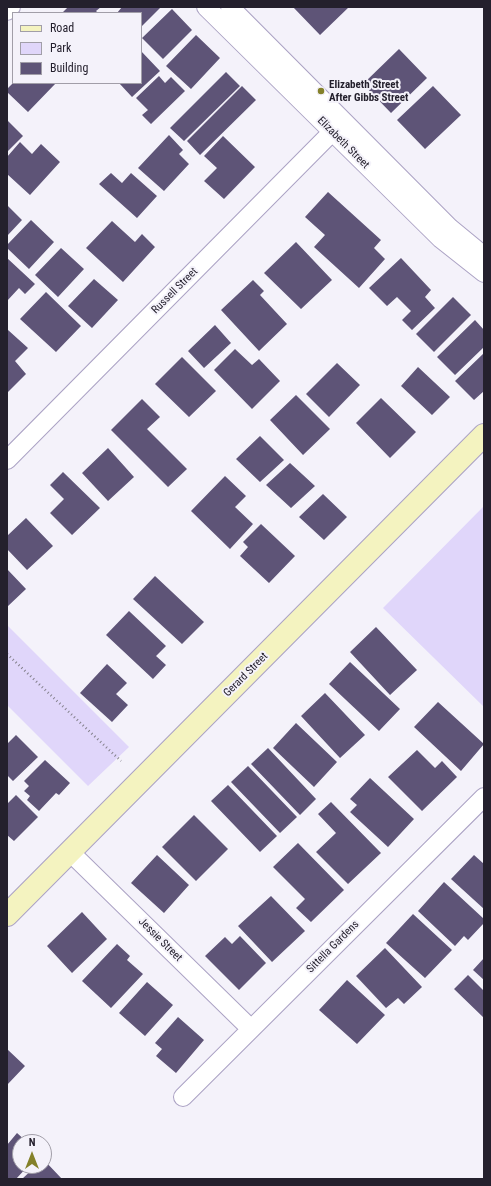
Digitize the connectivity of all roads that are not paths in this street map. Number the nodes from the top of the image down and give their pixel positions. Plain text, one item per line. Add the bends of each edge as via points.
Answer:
1 (11, 7) edge
2 (206, 7) edge
3 (230, 7) edge
4 (7, 11) edge
5 (338, 127) junction
6 (484, 256) edge
7 (484, 273) edge
8 (484, 435) edge
9 (7, 460) edge
10 (484, 798) edge
11 (70, 852) junction
12 (7, 915) edge
13 (251, 1029) junction
14 (183, 1097) dead end

1 - 4 street
2 - 5 street, Elizabeth Street
3 - 5 street, Elizabeth Street
5 - 6 street, Elizabeth Street
5 - 7 street, Elizabeth Street via 441,239
5 - 9 street, Russell Street
8 - 11 street, Gerard Street
10 - 13 street, Sittella Gardens
11 - 12 street, Gerard Street
11 - 13 street, Jessie Street
13 - 14 street, Sittella Gardens

